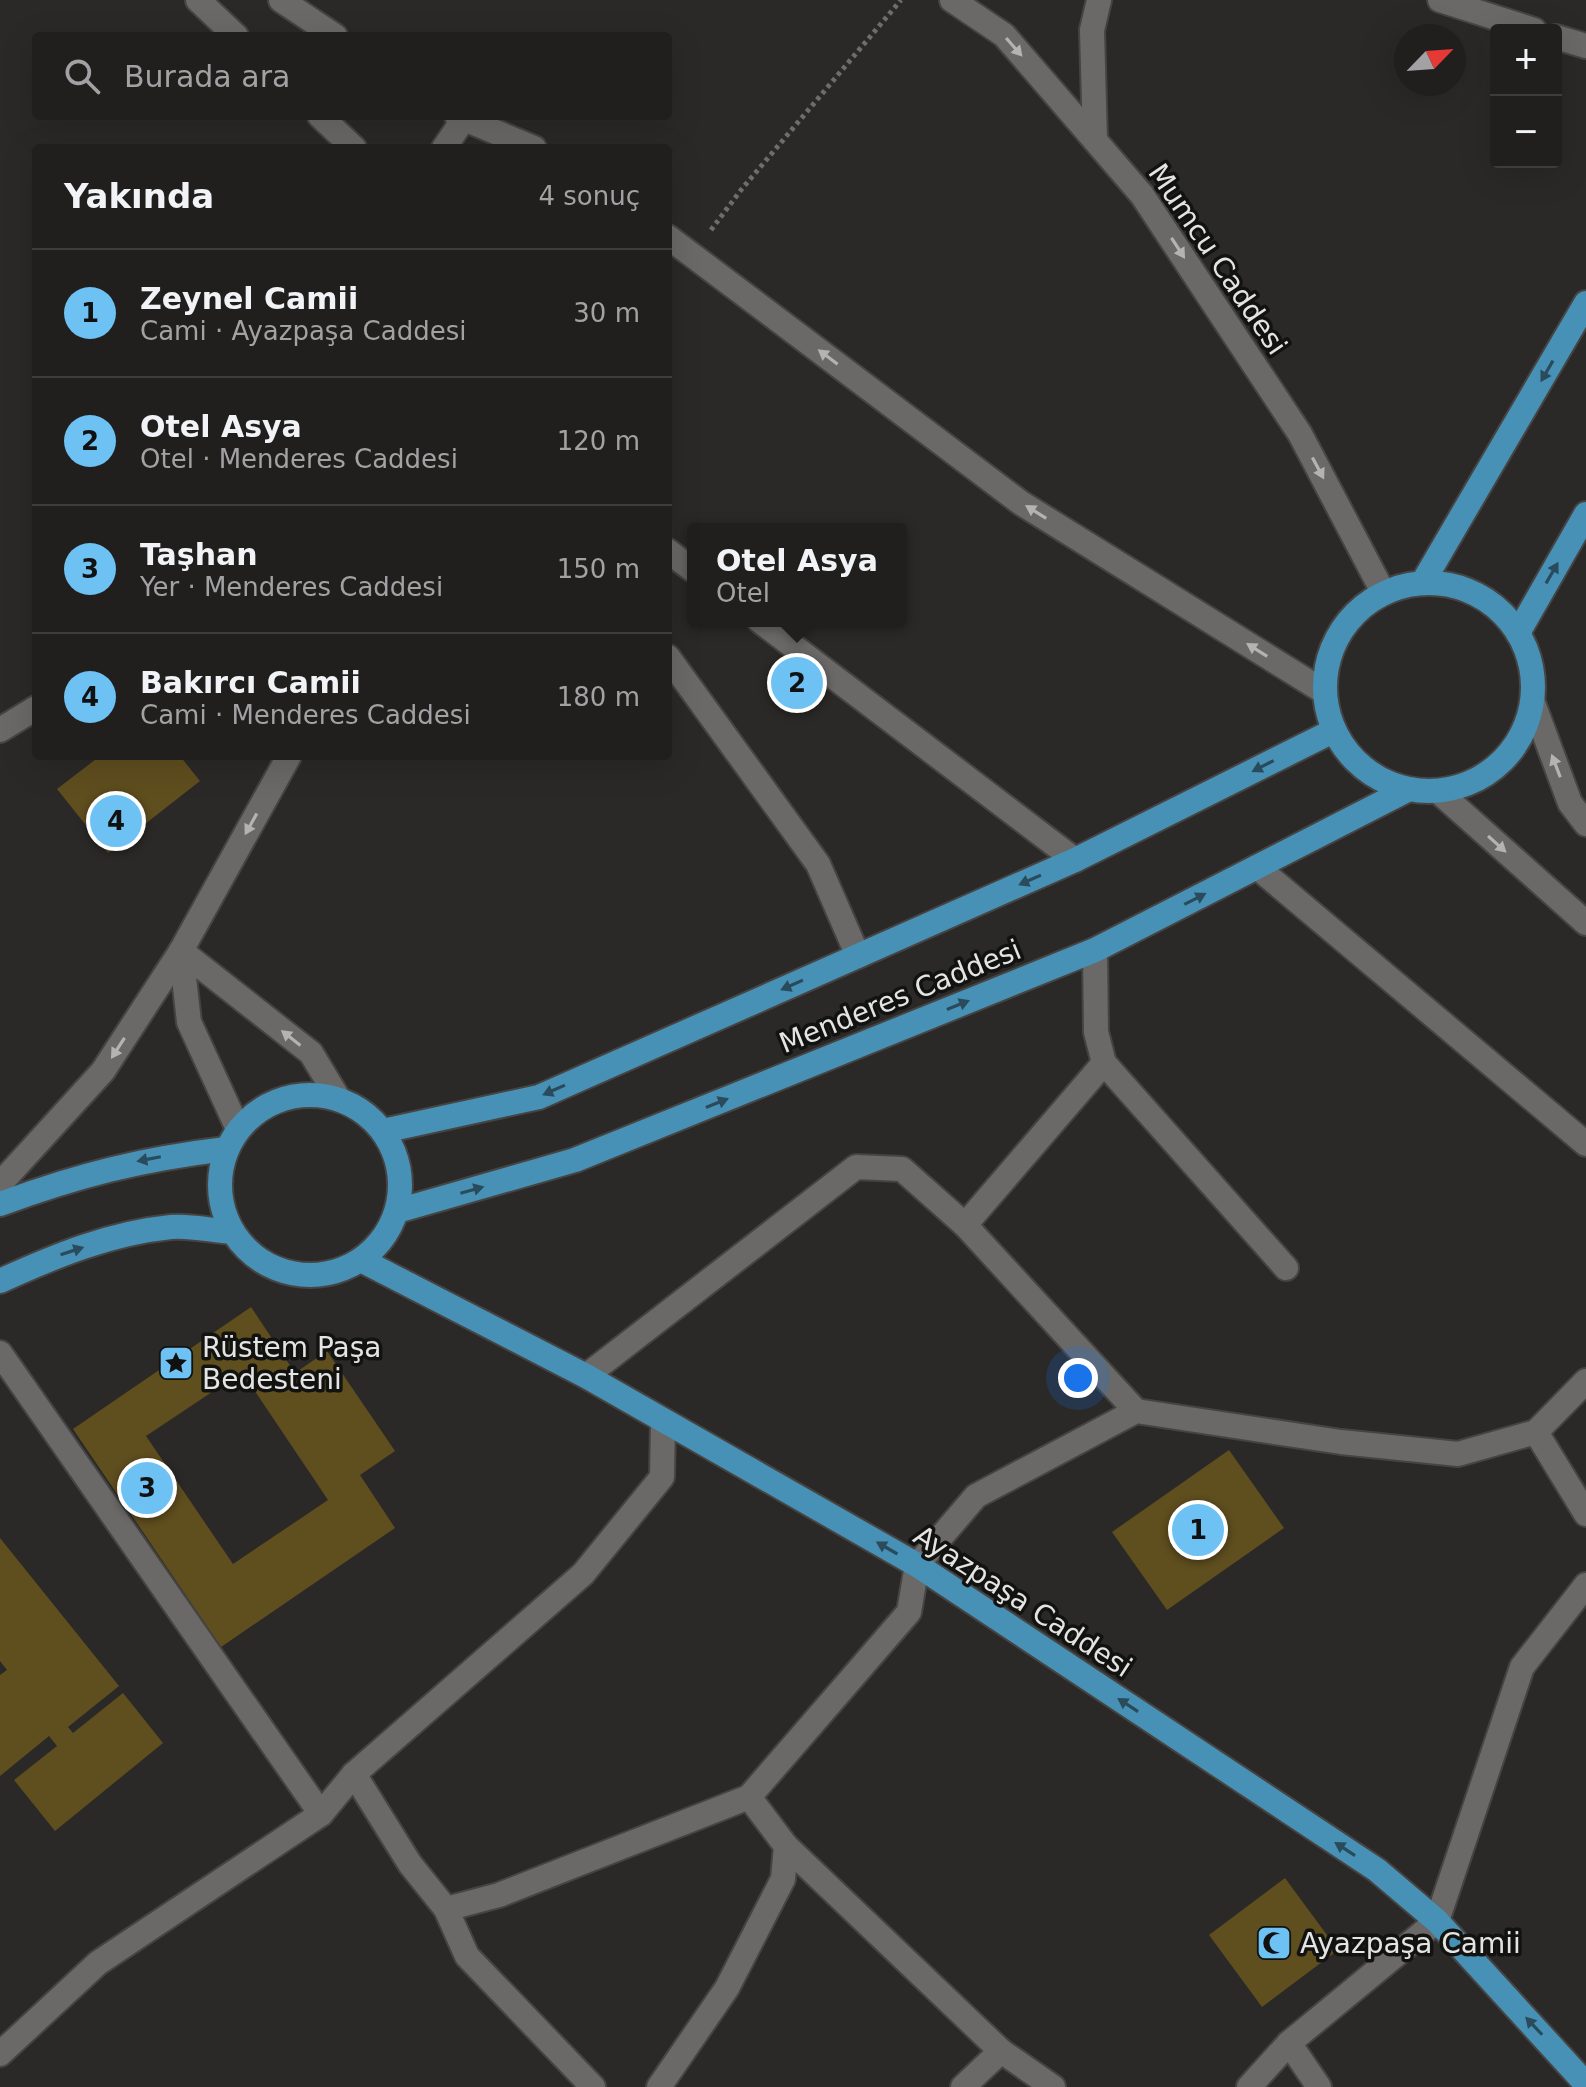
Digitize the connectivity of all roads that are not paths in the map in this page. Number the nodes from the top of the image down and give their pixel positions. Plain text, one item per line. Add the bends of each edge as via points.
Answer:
1 (198, 0) edge
2 (281, 0) edge
3 (952, 0) edge
4 (1099, 0) edge
5 (1440, 0) edge
6 (1515, 24) edge
7 (232, 32) edge
8 (329, 32) edge
9 (1562, 39) edge
10 (1586, 46) edge
11 (324, 120) edge
12 (459, 120) edge
13 (465, 120) edge
14 (1095, 140) junction
15 (350, 144) edge
16 (446, 144) edge
17 (524, 144) edge
18 (672, 240) edge
19 (1586, 303) edge
20 (1586, 514) edge
21 (1423, 582) junction
22 (1383, 592) junction
23 (768, 627) edge
24 (1518, 633) junction
25 (672, 663) edge
26 (1323, 691) junction
27 (1533, 703) junction
28 (32, 710) edge
29 (0, 730) edge
30 (1333, 731) junction
31 (287, 760) edge
32 (1407, 790) junction
33 (1439, 792) junction
34 (1586, 824) edge
35 (1075, 860) junction
36 (1257, 867) junction
37 (1586, 923) edge
38 (1095, 950) junction
39 (181, 951) junction
40 (858, 956) junction
41 (1104, 1063) junction
42 (338, 1098) junction
43 (383, 1131) junction
44 (232, 1139) junction
45 (1586, 1144) edge
46 (0, 1184) edge
47 (0, 1204) edge
48 (397, 1211) junction
49 (965, 1225) junction
50 (232, 1232) junction
51 (361, 1260) junction
52 (1286, 1268) dead end
53 (0, 1281) edge
54 (0, 1353) edge
55 (586, 1376) junction
56 (1586, 1381) edge
57 (1136, 1411) junction
58 (663, 1421) junction
59 (1536, 1432) junction
60 (1586, 1514) edge
61 (917, 1565) junction
62 (1586, 1585) edge
63 (354, 1774) junction
64 (749, 1797) junction
65 (321, 1814) junction
66 (786, 1846) junction
67 (446, 1909) junction
68 (1437, 1921) junction
69 (1289, 2043) junction
70 (1001, 2051) junction
71 (0, 2054) edge
72 (1586, 2084) edge
73 (593, 2087) edge
74 (659, 2087) edge
75 (963, 2087) edge
76 (1053, 2087) edge
77 (1249, 2087) edge
78 (1319, 2087) edge

1 - 7 street
2 - 8 street
3 -> 14 street, Mumcu Caddesi via 1004,35
4 - 14 street via 1092,30
5 - 6 street
9 - 10 street
11 - 15 street
12 - 16 street
13 - 17 street
14 -> 22 street, Mumcu Caddesi via 1142,195 1300,434
26 -> 18 street via 1021,503
19 -> 21 main road
24 -> 20 main road
21 - 22 main road
21 - 24 main road via 1473,593 1494,605
22 - 26 main road via 1350,616 1330,651
23 - 35 street
24 - 27 main road via 1532,666
25 - 40 street via 818,864
26 - 30 main road
27 - 33 main road via 1522,736 1501,764 1473,783
34 -> 27 street via 1570,803
28 - 29 street
30 - 32 main road via 1351,758 1376,779
30 -> 35 main road, Menderes Caddesi
31 -> 39 street
32 - 33 main road
32 - 36 main road, Menderes Caddesi
33 -> 37 street
35 -> 40 main road, Menderes Caddesi
38 -> 36 main road, Menderes Caddesi
36 - 45 street
38 - 41 street via 1096,1032
48 -> 38 main road, Menderes Caddesi via 575,1160
42 -> 39 street via 311,1053
39 - 44 street via 189,1022
39 -> 46 street via 103,1071
40 -> 43 main road, Menderes Caddesi via 539,1097
41 - 49 street
41 - 52 street
42 - 43 main road via 363,1111
42 - 44 main road via 283,1098 258,1110
43 - 48 main road via 396,1156 401,1184
44 -> 47 main road via 65,1180
44 - 50 main road via 219,1177 221,1205
48 - 51 main road via 384,1239
49 - 55 street via 902,1169 856,1167
49 - 57 street
50 - 51 main road via 263,1262 303,1276 333,1274
53 -> 50 main road via 115,1237 173,1227
51 - 55 main road, Ayazpaşa Caddesi
54 - 65 street
55 - 58 main road, Ayazpaşa Caddesi
56 - 59 street
57 - 59 street via 1458,1454
57 - 61 street via 976,1496
61 -> 58 main road, Ayazpaşa Caddesi
58 - 63 street via 662,1477 583,1574
59 - 60 street
61 - 64 street via 909,1612
68 -> 61 main road, Ayazpaşa Caddesi via 1377,1870
62 - 68 street via 1522,1667
63 - 65 street
63 - 67 street via 410,1864
64 - 66 street
64 - 67 street via 499,1895
65 - 71 street via 98,1963
66 - 70 street
66 - 74 street via 783,1879 734,1974
67 - 73 street via 467,1956
68 - 69 street
72 -> 68 main road, Ayazpaşa Caddesi
69 - 77 street
69 - 78 street
70 - 75 street
70 - 76 street

